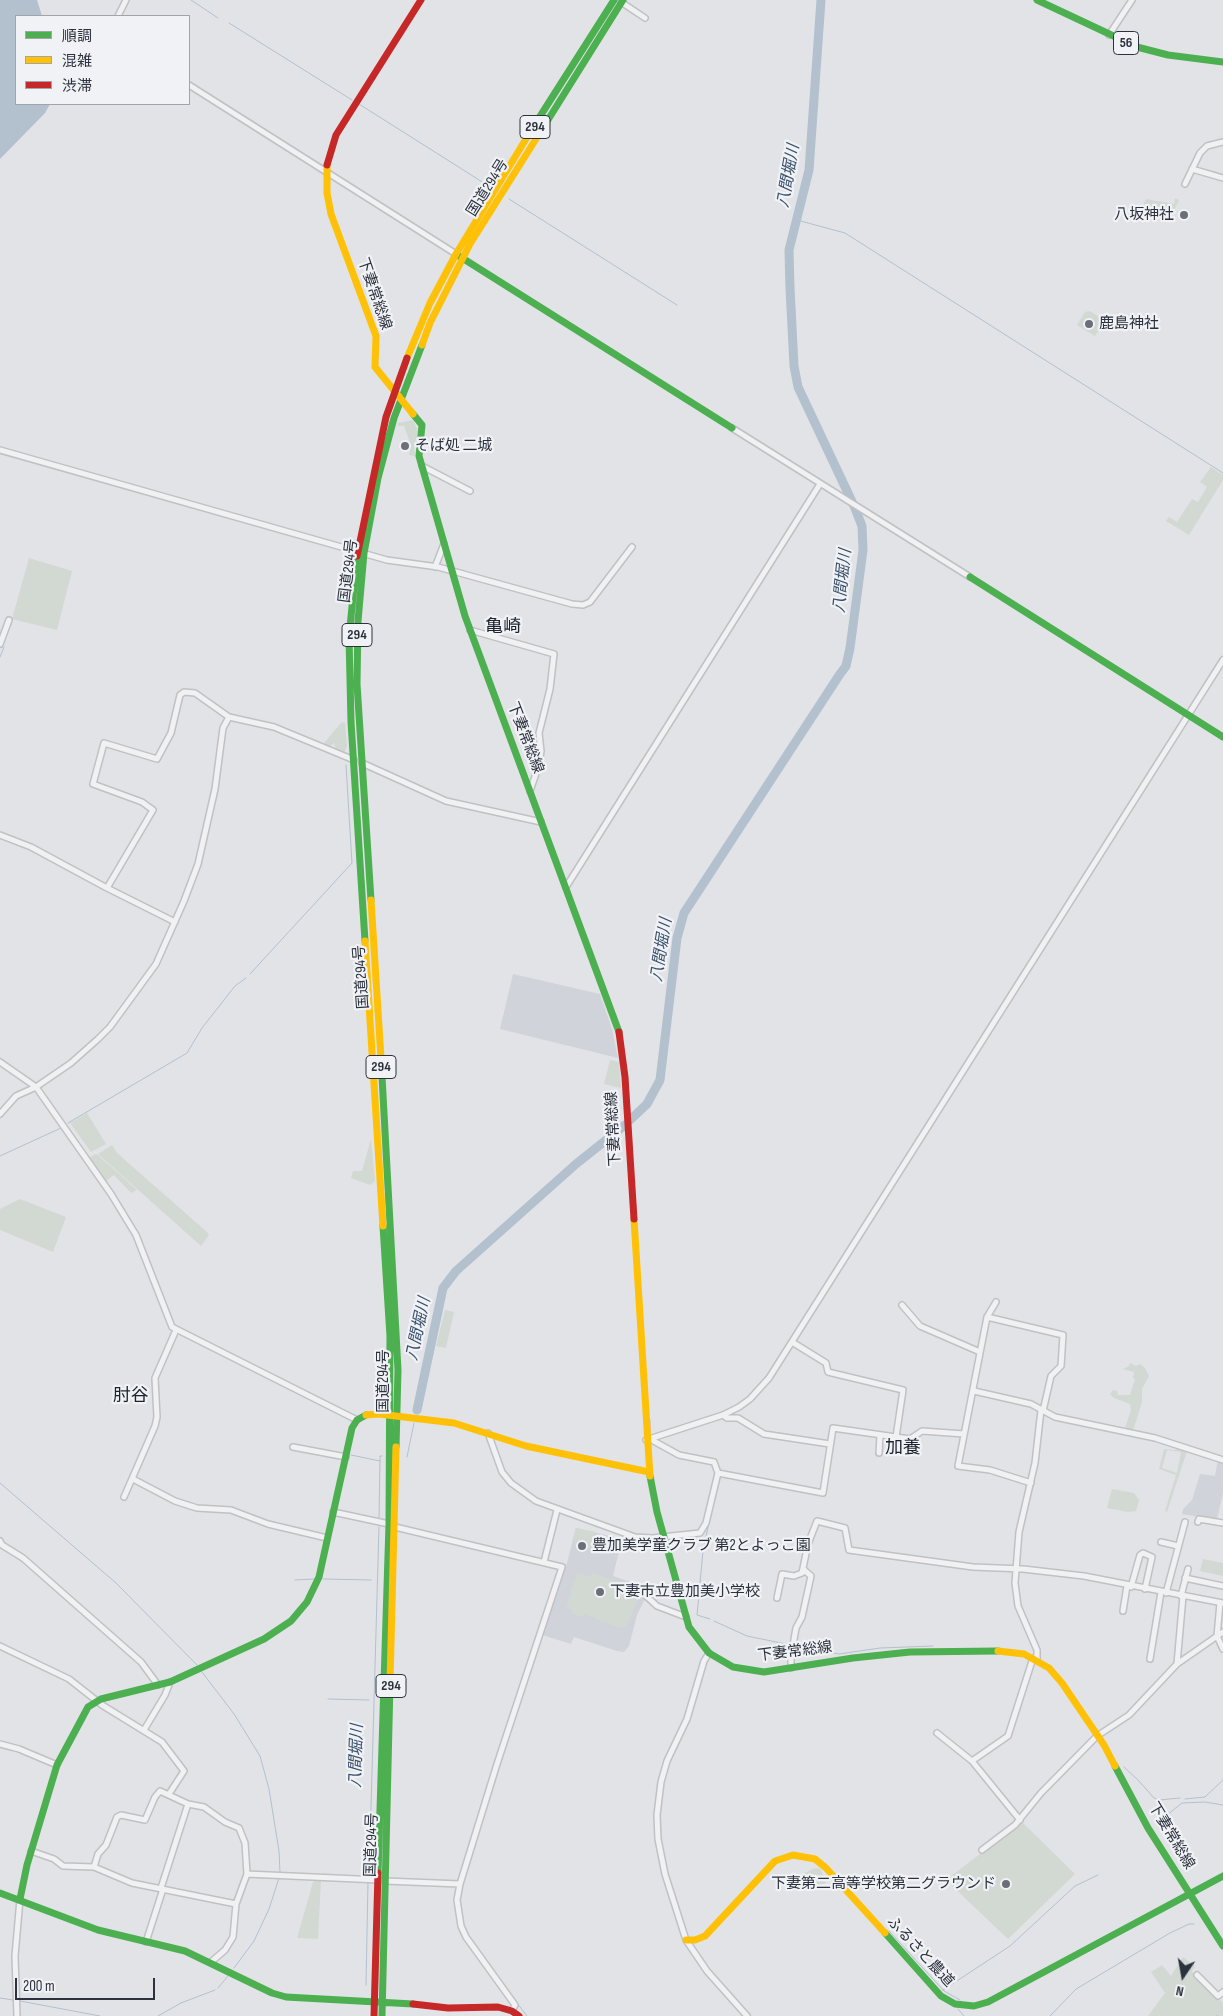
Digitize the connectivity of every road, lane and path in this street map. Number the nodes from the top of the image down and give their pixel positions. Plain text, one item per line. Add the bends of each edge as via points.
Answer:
1 (126, 0) edge
2 (421, 0) edge
3 (1037, 0) edge
4 (1132, 0) edge
5 (619, 1) edge
6 (118, 15) edge
7 (645, 18) dead end
8 (1109, 35) junction
9 (1223, 62) edge
10 (190, 86) edge
11 (1223, 142) edge
12 (1192, 169) junction
13 (326, 173) junction
14 (1223, 178) edge
15 (1185, 184) dead end
16 (459, 256) junction
17 (394, 392) junction
18 (400, 399) junction
19 (732, 428) joint
20 (0, 450) edge
21 (422, 466) junction
22 (820, 484) junction
23 (470, 491) dead end
24 (444, 544) junction
25 (632, 546) dead end
26 (360, 552) junction
27 (435, 567) junction
28 (452, 571) junction
29 (970, 578) joint
30 (9, 620) dead end
31 (470, 630) junction
32 (0, 644) edge
33 (1223, 660) edge
34 (1189, 715) junction
35 (229, 717) junction
36 (1223, 737) edge
37 (353, 760) junction
38 (362, 763) junction
39 (530, 791) junction
40 (541, 822) junction
41 (0, 836) edge
42 (566, 887) junction
43 (107, 888) junction
44 (175, 922) junction
45 (0, 1062) edge
46 (36, 1087) junction
47 (0, 1114) edge
48 (996, 1302) dead end
49 (902, 1305) dead end
50 (988, 1317) junction
51 (1057, 1325) dead end
52 (176, 1330) junction
53 (1056, 1332) junction
54 (792, 1342) junction
55 (980, 1352) junction
56 (974, 1391) junction
57 (1042, 1411) junction
58 (723, 1415) junction
59 (395, 1416) junction
60 (357, 1420) junction
61 (488, 1433) junction
62 (964, 1434) junction
63 (880, 1435) junction
64 (896, 1437) junction
65 (648, 1440) junction
66 (830, 1444) junction
67 (292, 1447) dead end
68 (879, 1453) dead end
69 (346, 1457) junction
70 (1223, 1460) edge
71 (649, 1472) junction
72 (718, 1473) junction
73 (133, 1479) junction
74 (1031, 1484) junction
75 (124, 1497) dead end
76 (557, 1510) junction
77 (333, 1512) junction
78 (1185, 1522) dead end
79 (1198, 1522) dead end
80 (1223, 1523) edge
81 (392, 1526) junction
82 (664, 1536) junction
83 (327, 1538) junction
84 (0, 1540) edge
85 (1161, 1542) dead end
86 (1178, 1546) junction
87 (544, 1562) junction
88 (803, 1569) junction
89 (1016, 1569) junction
90 (1188, 1570) dead end
91 (1185, 1578) junction
92 (1129, 1586) junction
93 (1223, 1586) edge
94 (1145, 1589) junction
95 (643, 1593) dead end
96 (1164, 1593) junction
97 (1182, 1596) junction
98 (777, 1598) dead end
99 (1222, 1603) edge
100 (1123, 1611) dead end
101 (686, 1617) junction
102 (1223, 1632) edge
103 (1217, 1636) junction
104 (0, 1646) edge
105 (1223, 1649) edge
106 (709, 1653) junction
107 (1035, 1659) junction
108 (1150, 1659) dead end
109 (1176, 1664) junction
110 (791, 1668) junction
111 (170, 1682) junction
112 (158, 1685) junction
113 (96, 1701) junction
114 (144, 1730) junction
115 (937, 1733) dead end
116 (1097, 1736) junction
117 (0, 1744) edge
118 (972, 1761) junction
119 (57, 1765) junction
120 (169, 1794) junction
121 (188, 1804) junction
122 (1020, 1820) junction
123 (982, 1850) dead end
124 (31, 1851) junction
125 (94, 1867) junction
126 (247, 1874) junction
127 (1223, 1876) edge
128 (376, 1880) junction
129 (460, 1884) junction
130 (162, 1888) junction
131 (1189, 1892) junction
132 (0, 1893) edge
133 (20, 1900) junction
134 (236, 1904) junction
135 (686, 1940) junction
136 (146, 1942) junction
137 (1223, 1946) edge
138 (212, 1962) junction
139 (1198, 1975) dead end
140 (1223, 1992) edge
141 (379, 2002) junction
142 (516, 2014) edge
143 (17, 2016) edge
144 (374, 2016) edge
145 (382, 2016) edge
146 (746, 2016) edge

1 - 6 street
2 - 13 main road, 下妻常総線 via 340,127 330,150
3 - 8 main road, 56
4 - 8 street
5 - 7 street
5 - 16 main road, 国道294号 / 294
8 - 9 main road, 56 via 1159,53
10 - 13 street
11 - 12 street via 1207,146
12 - 14 street
12 - 15 street
13 - 16 street
13 - 17 main road, 下妻常総線 via 331,214 376,336 375,367
16 - 17 main road, 国道294号 / 294 via 422,321
16 - 18 main road, 国道294号 / 294
16 - 19 main road
17 - 18 main road, 下妻常総線
17 - 26 main road, 国道294号 / 294 via 372,476
18 - 21 main road, 下妻常総線 via 422,426 419,451
18 - 26 main road, 国道294号 / 294
19 - 22 street
20 - 26 street
21 - 23 street
21 - 24 main road, 下妻常総線
22 - 29 street
22 - 42 street
24 - 27 street
24 - 28 main road, 下妻常総線
25 - 28 street via 593,599 583,605 565,603
26 - 27 street via 386,560
26 - 37 main road, 国道294号 / 294 via 349,647
26 - 38 main road, 国道294号 / 294 via 357,657
27 - 28 street
28 - 31 main road, 下妻常総線
29 - 34 main road
30 - 32 street
31 - 39 main road, 下妻常総線
31 - 39 street via 554,654 550,689 539,734 539,765
33 - 34 street
34 - 36 main road
34 - 54 street
35 - 37 street via 274,727
35 - 43 street via 195,693 182,692 171,732 157,759 104,744 92,783 142,802 153,810
35 - 44 street via 223,728 215,789 198,864
37 - 38 street
37 - 59 main road, 国道294号 / 294 via 387,1250
38 - 40 street via 446,801
38 - 59 main road, 国道294号 / 294 via 397,1316
39 - 40 main road, 下妻常総線
40 - 42 main road, 下妻常総線
41 - 43 street via 31,847
42 - 65 main road, 下妻常総線 via 608,997 623,1052
43 - 44 street
44 - 46 street via 151,972 110,1027 83,1053
45 - 46 street
46 - 47 street via 16,1096
46 - 52 street via 133,1229 166,1316
48 - 50 street
49 - 55 street via 920,1326
50 - 53 street
50 - 55 street
51 - 53 street
52 - 60 street
52 - 73 street via 156,1373 155,1426
53 - 57 street via 1064,1337 1061,1366 1052,1376
54 - 58 street via 762,1388
54 - 64 street via 827,1365 828,1372 904,1390
55 - 56 street
56 - 57 street via 1031,1404
56 - 62 street
57 - 70 street via 1054,1417 1163,1441
57 - 74 street
58 - 65 street
58 - 66 street via 738,1418 764,1434
59 - 60 main road via 366,1415
59 - 61 main road via 454,1423
59 - 81 main road, 国道294号 / 294
60 - 69 main road via 352,1428
61 - 71 main road via 526,1446
61 - 76 street via 497,1461 507,1477 536,1501
62 - 64 street via 922,1431 910,1439
62 - 74 street via 958,1466 990,1470
63 - 64 street
63 - 66 street via 833,1428
63 - 68 street
65 - 71 main road, 下妻常総線
65 - 72 street via 679,1455 714,1462
66 - 72 street via 823,1493
67 - 69 street
69 - 77 main road
71 - 82 main road, 下妻常総線
72 - 82 street via 703,1531
73 - 75 street
73 - 83 street via 197,1508 231,1510 271,1525
74 - 89 street via 1018,1533
76 - 82 street via 635,1537
76 - 87 street
77 - 81 street
77 - 83 main road
78 - 86 street
79 - 80 street via 1199,1519
81 - 87 street
81 - 128 main road, 国道294号 / 294
82 - 101 main road, 下妻常総線
83 - 111 main road via 316,1584 307,1602 291,1621 264,1639
84 - 112 street via 2,1546 23,1558 141,1662
85 - 86 street
86 - 96 street
87 - 129 street via 562,1566
88 - 89 street via 817,1521 845,1528 849,1550 974,1567
88 - 98 street via 797,1575 782,1574
88 - 110 street via 810,1576 803,1613 796,1628
89 - 92 street via 1084,1576
89 - 107 street via 1016,1596 1037,1650
90 - 91 street
91 - 93 street
91 - 97 street
92 - 94 street
92 - 94 street via 1143,1553 1152,1557
92 - 100 street
94 - 96 street
95 - 101 street via 658,1606
96 - 97 street
96 - 108 street
97 - 99 street
97 - 109 street
99 - 103 street
101 - 106 main road, 下妻常総線 via 696,1639
102 - 103 street
103 - 105 street
103 - 109 street
104 - 113 street via 69,1679
106 - 110 main road, 下妻常総線 via 725,1664 743,1670 764,1672
106 - 135 street via 687,1718 667,1761 658,1798 660,1854
107 - 110 main road, 下妻常総線 via 1004,1650 910,1652
107 - 116 main road, 下妻常総線 via 1057,1676
107 - 118 street via 1008,1736
109 - 116 street via 1129,1715
111 - 112 main road
111 - 114 street
112 - 113 main road
113 - 114 street
113 - 119 main road via 86,1709
114 - 120 street via 162,1742 184,1772
115 - 118 street
116 - 122 street via 1041,1793
116 - 131 main road, 下妻常総線 via 1123,1778 1144,1822
117 - 119 street
118 - 122 street
119 - 124 main road
120 - 121 street
120 - 125 street via 160,1791 157,1794 145,1820 118,1815
121 - 126 street via 204,1807 239,1828 245,1843
121 - 130 street
122 - 123 street
124 - 125 street via 54,1859 63,1866
124 - 133 main road
125 - 130 street via 132,1883
126 - 128 street
126 - 134 street
127 - 131 main road, ふるさと農道
128 - 129 street
128 - 141 main road, 国道294号 / 294
129 - 142 street via 458,1912 461,1926 477,1954 515,2005
130 - 134 street
130 - 136 street
131 - 135 main road, ふるさと農道 via 988,2002 974,2006 958,2005 943,1998 826,1868 805,1856 793,1855 775,1861 705,1936
131 - 137 main road, 下妻常総線
132 - 133 main road
133 - 136 main road via 98,1930
133 - 143 street via 15,1956
134 - 138 street via 233,1937
135 - 146 street via 706,1971
136 - 138 main road via 185,1951
138 - 141 main road via 286,1997
139 - 140 street via 1218,1996
141 - 142 main road via 448,2008 498,2008
141 - 144 main road, 国道294号 / 294
141 - 145 main road, 国道294号 / 294

